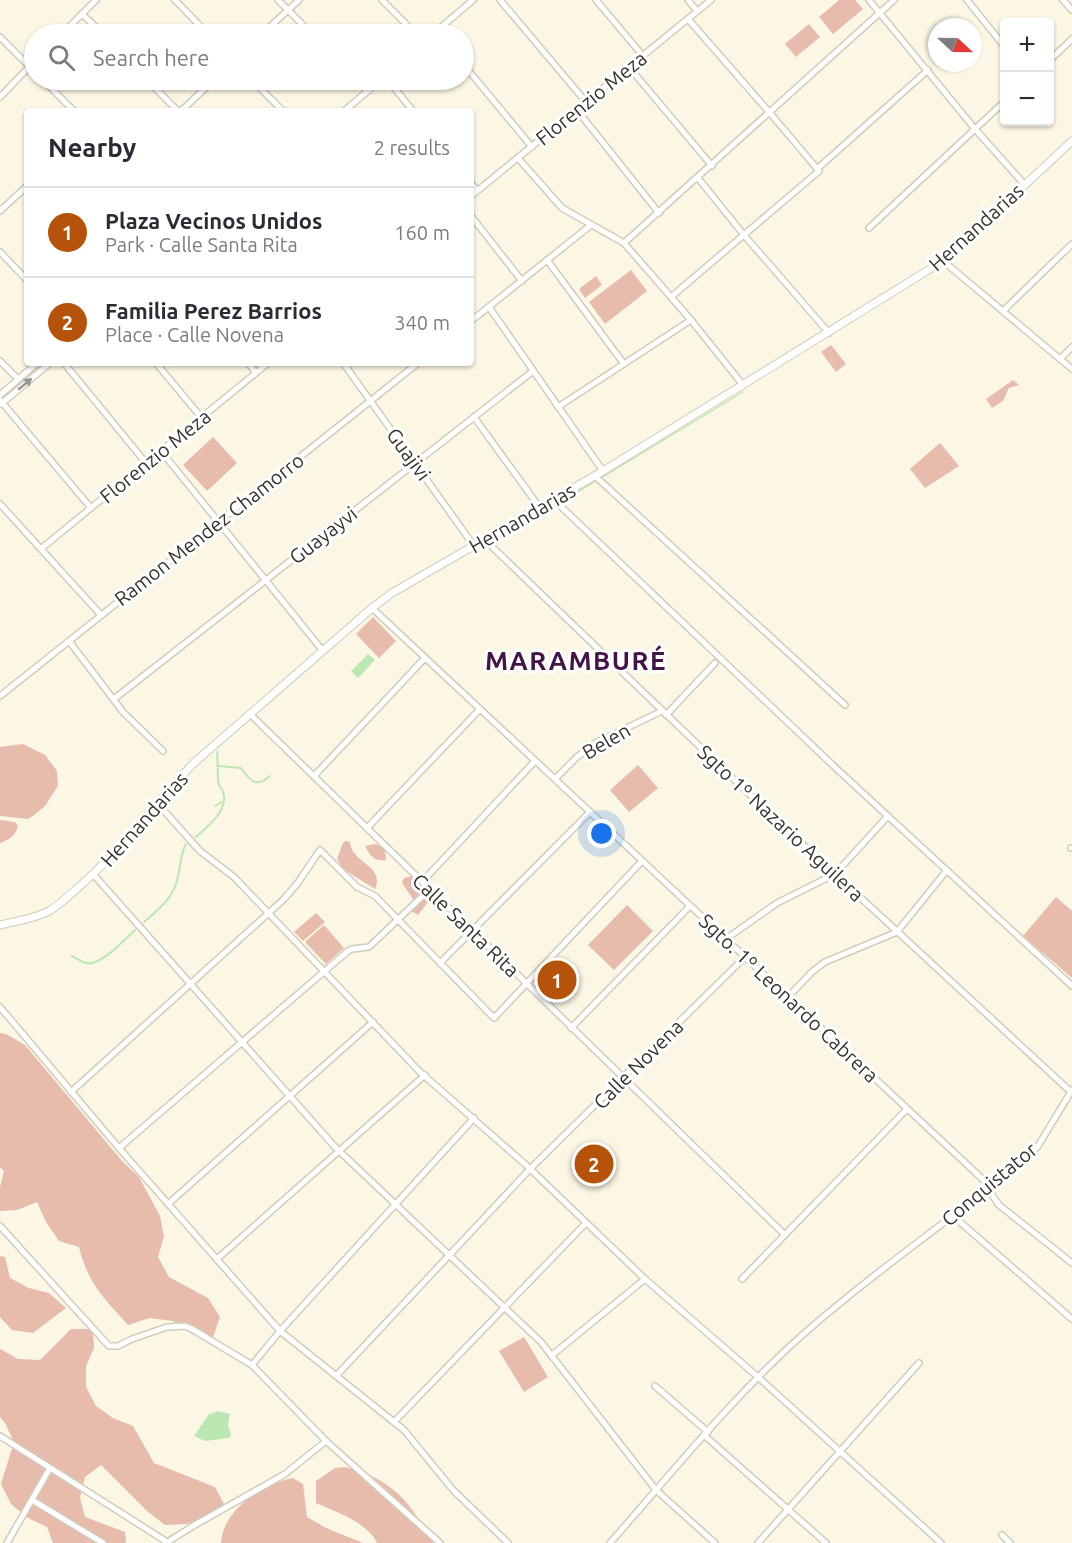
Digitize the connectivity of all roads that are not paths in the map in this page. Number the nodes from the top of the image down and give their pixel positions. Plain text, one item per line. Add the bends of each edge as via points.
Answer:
1 (96, 0) edge
2 (175, 0) edge
3 (278, 0) edge
4 (299, 0) edge
5 (382, 0) edge
6 (473, 0) edge
7 (500, 0) edge
8 (596, 0) edge
9 (688, 0) edge
10 (711, 0) edge
11 (869, 0) edge
12 (894, 0) edge
13 (967, 0) edge
14 (1064, 0) edge
15 (288, 10) junction
16 (1072, 10) edge
17 (697, 11) junction
18 (880, 13) junction
19 (82, 14) junction
20 (688, 19) junction
21 (72, 24) edge
22 (92, 24) edge
23 (198, 24) edge
24 (273, 24) edge
25 (302, 24) edge
26 (406, 24) edge
27 (447, 24) edge
28 (0, 37) edge
29 (1072, 39) edge
30 (1000, 40) edge
31 (643, 56) junction
32 (1054, 56) edge
33 (24, 58) edge
34 (629, 67) junction
35 (928, 70) joint
36 (930, 72) edge
37 (24, 74) edge
38 (474, 77) edge
39 (53, 90) edge
40 (158, 90) edge
41 (203, 90) edge
42 (262, 90) edge
43 (396, 90) edge
44 (367, 91) edge
45 (0, 97) edge
46 (586, 102) junction
47 (1000, 106) edge
48 (71, 108) edge
49 (177, 108) edge
50 (183, 108) edge
51 (280, 108) edge
52 (347, 108) edge
53 (411, 108) edge
54 (577, 110) junction
55 (771, 113) junction
56 (975, 129) junction
57 (1072, 141) edge
58 (532, 147) junction
59 (518, 158) junction
60 (712, 166) junction
61 (817, 169) junction
62 (698, 178) junction
63 (1024, 184) junction
64 (474, 187) edge
65 (24, 189) edge
66 (477, 191) junction
67 (474, 194) edge
68 (0, 211) edge
69 (659, 213) junction
70 (474, 220) edge
71 (591, 225) junction
72 (869, 228) dead end
73 (744, 235) junction
74 (624, 243) junction
75 (1072, 244) edge
76 (0, 252) edge
77 (547, 260) junction
78 (943, 261) junction
79 (24, 277) edge
80 (522, 281) junction
81 (671, 297) junction
82 (489, 307) junction
83 (1003, 311) junction
84 (474, 319) edge
85 (691, 320) junction
86 (829, 333) junction
87 (1072, 347) edge
88 (1060, 359) junction
89 (0, 361) edge
90 (624, 364) junction
91 (34, 366) edge
92 (46, 366) edge
93 (66, 366) edge
94 (158, 366) edge
95 (250, 366) edge
96 (264, 366) edge
97 (345, 366) edge
98 (414, 366) edge
99 (1072, 369) edge
100 (533, 371) junction
101 (256, 373) junction
102 (18, 380) junction
103 (743, 386) junction
104 (0, 394) edge
105 (370, 401) junction
106 (1, 402) edge
107 (558, 406) junction
108 (201, 417) junction
109 (474, 417) junction
110 (161, 451) junction
111 (146, 463) junction
112 (415, 463) junction
113 (603, 471) junction
114 (595, 476) junction
115 (554, 500) junction
116 (0, 504) edge
117 (91, 508) junction
118 (540, 508) junction
119 (219, 522) junction
120 (485, 540) junction
121 (474, 546) junction
122 (42, 548) junction
123 (265, 580) junction
124 (372, 608) junction
125 (102, 615) junction
126 (69, 641) junction
127 (323, 651) junction
128 (426, 658) junction
129 (715, 663) dead end
130 (0, 696) edge
131 (114, 699) junction
132 (845, 705) dead end
133 (480, 709) junction
134 (664, 713) junction
135 (251, 715) junction
136 (162, 751) dead end
137 (535, 760) junction
138 (314, 776) junction
139 (555, 779) junction
140 (158, 804) junction
141 (589, 810) junction
142 (888, 816) junction
143 (366, 828) junction
144 (642, 861) junction
145 (947, 870) junction
146 (93, 874) junction
147 (835, 874) junction
148 (422, 882) junction
149 (429, 890) junction
150 (690, 906) junction
151 (269, 914) junction
152 (398, 920) junction
153 (0, 925) edge
154 (472, 930) junction
155 (897, 932) junction
156 (726, 939) junction
157 (745, 957) junction
158 (440, 963) junction
159 (324, 971) junction
160 (526, 984) junction
161 (191, 985) junction
162 (1072, 986) edge
163 (788, 997) junction
164 (0, 1007) edge
165 (373, 1022) junction
166 (571, 1028) junction
167 (242, 1042) junction
168 (424, 1075) junction
169 (624, 1079) junction
170 (1072, 1091) edge
171 (71, 1092) junction
172 (290, 1096) junction
173 (1070, 1101) edge
174 (907, 1109) junction
175 (474, 1118) junction
176 (119, 1148) junction
177 (339, 1151) junction
178 (530, 1169) junction
179 (989, 1188) junction
180 (168, 1204) junction
181 (395, 1204) junction
182 (953, 1216) junction
183 (586, 1223) junction
184 (0, 1226) edge
185 (784, 1234) junction
186 (449, 1256) junction
187 (217, 1260) junction
188 (1072, 1263) edge
189 (645, 1279) junction
190 (742, 1279) dead end
191 (505, 1308) junction
192 (1072, 1319) edge
193 (280, 1331) junction
194 (551, 1356) junction
195 (919, 1363) dead end
196 (252, 1365) junction
197 (336, 1376) junction
198 (758, 1377) junction
199 (655, 1386) dead end
200 (394, 1422) junction
201 (706, 1434) junction
202 (0, 1436) edge
203 (326, 1441) junction
204 (840, 1451) junction
205 (50, 1468) junction
206 (656, 1490) junction
207 (32, 1500) junction
208 (788, 1510) junction
209 (1002, 1539) edge
210 (7, 1543) edge
211 (103, 1543) edge
212 (166, 1543) edge
213 (440, 1543) edge
214 (507, 1543) edge
215 (610, 1543) edge
216 (715, 1543) edge
217 (758, 1543) edge
218 (826, 1543) edge
219 (941, 1543) edge
220 (1010, 1543) edge

1 - 19 street
2 - 23 street
3 - 15 street
4 - 15 street
5 - 26 street
6 - 27 street
7 - 46 street
8 - 31 street
9 - 17 street
10 - 17 street, Florenzio Meza
11 - 18 street
12 - 18 street
13 - 30 street
14 - 16 street
15 - 24 street
15 - 25 street
17 - 20 street, Florenzio Meza
18 - 35 street
18 - 55 street
19 - 21 street
19 - 22 street
20 - 31 street, Florenzio Meza
20 - 55 street
28 - 33 street
29 - 32 street
31 - 34 street, Florenzio Meza
34 - 46 street, Florenzio Meza
34 - 60 street
35 - 61 street
36 - 56 street
37 - 45 street
38 - 58 street
39 - 48 street
40 - 49 street
41 - 50 street
42 - 51 street
43 - 53 street
44 - 52 street
46 - 54 street, Florenzio Meza
47 - 56 street
54 - 58 street, Florenzio Meza
54 - 69 street
55 - 60 street
55 - 61 street
56 - 63 street
56 - 72 street
57 - 63 street, Hernandarias
58 - 59 street, Florenzio Meza
59 - 66 street, Florenzio Meza
59 - 71 street via 562,208
60 - 62 street
61 - 73 street
62 - 69 street
62 - 73 street
63 - 78 street, Hernandarias
64 - 66 street
65 - 68 street
66 - 67 street, Florenzio Meza
69 - 74 street
70 - 80 street
71 - 74 street
71 - 77 street
73 - 81 street
73 - 86 street
74 - 81 street
75 - 83 street
76 - 79 street
77 - 80 street
77 - 90 street
78 - 83 street
78 - 86 street, Hernandarias
80 - 82 street
81 - 85 street
82 - 84 street
82 - 100 street
83 - 88 street
85 - 90 street
85 - 103 street
86 - 103 street, Hernandarias
87 - 88 street
88 - 99 street
89 - 102 street
90 - 107 street
91 - 102 street
106 -> 92 street
93 - 111 street
94 - 108 street
95 - 101 street
96 - 101 street, Florenzio Meza
97 - 105 street, Guajivi
98 - 105 street, Ramon Mendez Chamorro
100 - 107 street
100 - 109 street, Guayayvi
101 - 108 street, Florenzio Meza
102 - 104 street
103 - 113 street, Hernandarias
105 - 112 street, Guajivi
105 - 119 street, Ramon Mendez Chamorro
106 - 117 street
107 - 113 street
108 - 110 street, Florenzio Meza
109 - 112 street, Guayayvi
109 - 118 street
110 - 111 street, Florenzio Meza
110 - 119 street
111 - 117 street, Florenzio Meza
112 - 121 street, Guajivi
112 - 123 street, Guayayvi
113 - 114 street, Hernandarias
114 - 115 street, Hernandarias
114 - 132 street
115 - 118 street, Hernandarias
115 - 142 street
116 - 122 street
117 - 122 street, Florenzio Meza
118 - 120 street, Hernandarias
119 - 123 street
119 - 125 street, Ramon Mendez Chamorro
120 - 121 street, Hernandarias
120 - 134 street, Sgto 1º Nazario Aguilera
121 - 124 street, Hernandarias
122 - 125 street
123 - 127 street
123 - 131 street, Guayayvi
124 - 127 street, Hernandarias
124 - 128 street, Sgto. 1º Leonardo Cabrera
125 - 126 street, Ramon Mendez Chamorro
126 - 130 street, Ramon Mendez Chamorro
126 - 131 street
127 - 135 street, Hernandarias
128 - 133 street, Sgto. 1º Leonardo Cabrera
128 - 138 street
129 - 134 street
131 - 136 street
133 - 137 street, Sgto. 1º Leonardo Cabrera
133 - 143 street
134 - 139 street, Belen via 595,743
134 - 147 street, Sgto 1º Nazario Aguilera
135 - 138 street, Calle Santa Rita
135 - 140 street, Hernandarias via 195,762
137 - 139 street, Sgto. 1º Leonardo Cabrera
137 - 148 street
138 - 143 street, Calle Santa Rita
139 - 141 street, Sgto. 1º Leonardo Cabrera
140 - 146 street, Hernandarias
140 - 151 street via 200,851 234,877
141 - 144 street, Sgto. 1º Leonardo Cabrera
141 - 154 street
142 - 145 street
142 - 147 street
143 - 148 street, Calle Santa Rita
144 - 150 street, Sgto. 1º Leonardo Cabrera
144 - 160 street
145 - 155 street
145 - 162 street
146 - 153 street, Hernandarias via 48,912
146 - 161 street
147 - 155 street, Sgto 1º Nazario Aguilera
147 - 156 street via 777,903
148 - 149 street, Calle Santa Rita
149 - 152 street
149 - 154 street, Calle Santa Rita
150 - 156 street, Sgto. 1º Leonardo Cabrera
150 - 166 street
151 - 152 street via 291,892 320,849 357,887 375,896
151 - 159 street
151 - 161 street
152 - 158 street
152 - 159 street via 369,948 352,949
154 - 158 street
154 - 160 street, Calle Santa Rita
155 - 163 street via 825,962
155 - 170 street, Sgto 1º Nazario Aguilera
156 - 157 street, Sgto. 1º Leonardo Cabrera
157 - 163 street, Sgto. 1º Leonardo Cabrera
157 - 169 street, Calle Novena
158 - 160 street via 494,1018
159 - 165 street
159 - 167 street
160 - 166 street, Calle Santa Rita
161 - 167 street
161 - 171 street
163 - 174 street, Sgto. 1º Leonardo Cabrera
164 - 171 street
165 - 168 street
165 - 172 street
166 - 169 street, Calle Santa Rita
167 - 172 street
167 - 176 street
168 - 175 street
168 - 177 street
169 - 178 street, Calle Novena
169 - 185 street, Calle Santa Rita
170 - 173 street, Conquistator
171 - 176 street
172 - 177 street
172 - 180 street
173 - 179 street, Conquistator via 1025,1160
174 - 179 street, Sgto. 1º Leonardo Cabrera
174 - 185 street
175 - 178 street
175 - 181 street
176 - 180 street
177 - 181 street
177 - 187 street
178 - 183 street
178 - 186 street, Calle Novena
179 - 182 street, Conquistator
179 - 188 street, Sgto. 1º Leonardo Cabrera via 999,1205
180 - 187 street
181 - 186 street
181 - 193 street
182 - 192 street
182 - 198 street, Conquistator via 848,1297
183 - 189 street
183 - 191 street
184 - 196 street via 109,1346 167,1327 185,1326
185 - 190 street
186 - 191 street
186 - 197 street, Calle Novena
187 - 193 street
189 - 194 street
189 - 198 street
191 - 194 street
191 - 200 street
193 - 196 street
193 - 197 street
194 - 206 street
195 - 204 street
196 - 203 street
197 - 200 street
198 - 201 street, Conquistator
198 - 204 street
199 - 201 street
200 - 214 street via 453,1490
201 - 206 street, Conquistator
201 - 208 street
202 - 205 street
203 - 212 street via 285,1474
203 - 213 street
204 - 208 street
204 - 219 street
205 - 207 street
205 - 212 street
206 - 215 street, Conquistator
206 - 216 street
207 - 210 street
207 - 211 street
208 - 217 street
208 - 218 street
209 - 220 street

